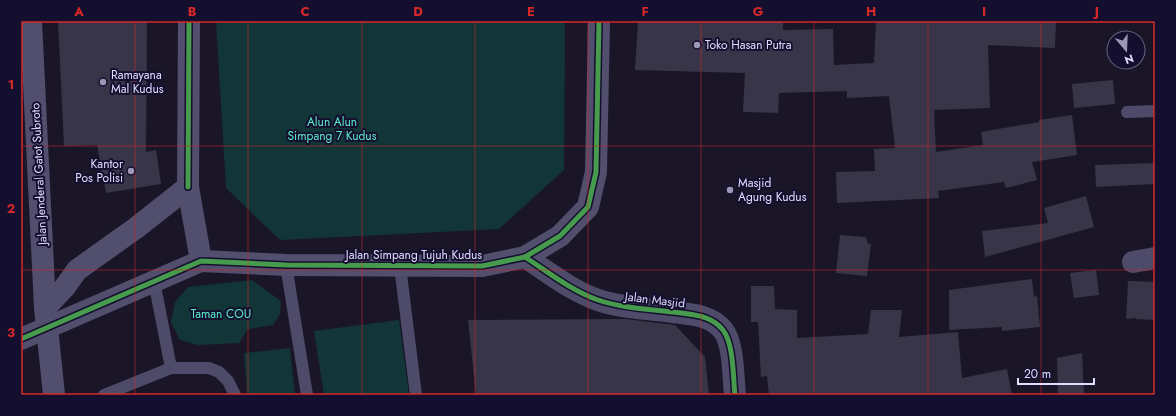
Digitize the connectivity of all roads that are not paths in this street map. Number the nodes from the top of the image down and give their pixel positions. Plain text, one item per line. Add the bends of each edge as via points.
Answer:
1 (31, 21) edge
2 (189, 21) edge
3 (599, 21) edge
4 (1155, 111) edge
5 (1127, 112) dead end
6 (188, 187) junction
7 (525, 257) junction
8 (1155, 258) edge
9 (201, 261) junction
10 (1133, 262) dead end
11 (292, 265) junction
12 (400, 266) junction
13 (154, 281) junction
14 (46, 318) junction
15 (21, 339) edge
16 (171, 368) junction
17 (54, 395) edge
18 (104, 395) edge
19 (235, 395) edge
20 (307, 395) edge
21 (416, 395) edge
22 (735, 395) edge

1 - 14 main road, Jalan Jenderal Gatot Subroto
2 - 6 main road
3 - 7 main road, Jalan Simpang Tujuh Kudus via 596,172 588,207 560,236
4 - 5 lane
6 - 9 main road
6 - 14 main road via 77,270
7 - 12 main road, Jalan Simpang Tujuh Kudus via 482,266
7 - 22 street, Jalan Masjid via 572,288 597,300 697,315 712,320 724,330 729,345
8 - 10 street
9 - 11 main road, Jalan Simpang Tujuh Kudus
9 - 13 main road
11 - 12 main road, Jalan Simpang Tujuh Kudus
11 - 20 lane
12 - 21 lane
13 - 14 main road
13 - 16 lane
14 - 15 main road
14 - 17 main road, Jalan Jenderal Gatot Subroto
16 - 18 lane
16 - 19 lane via 209,368 219,372 228,380

